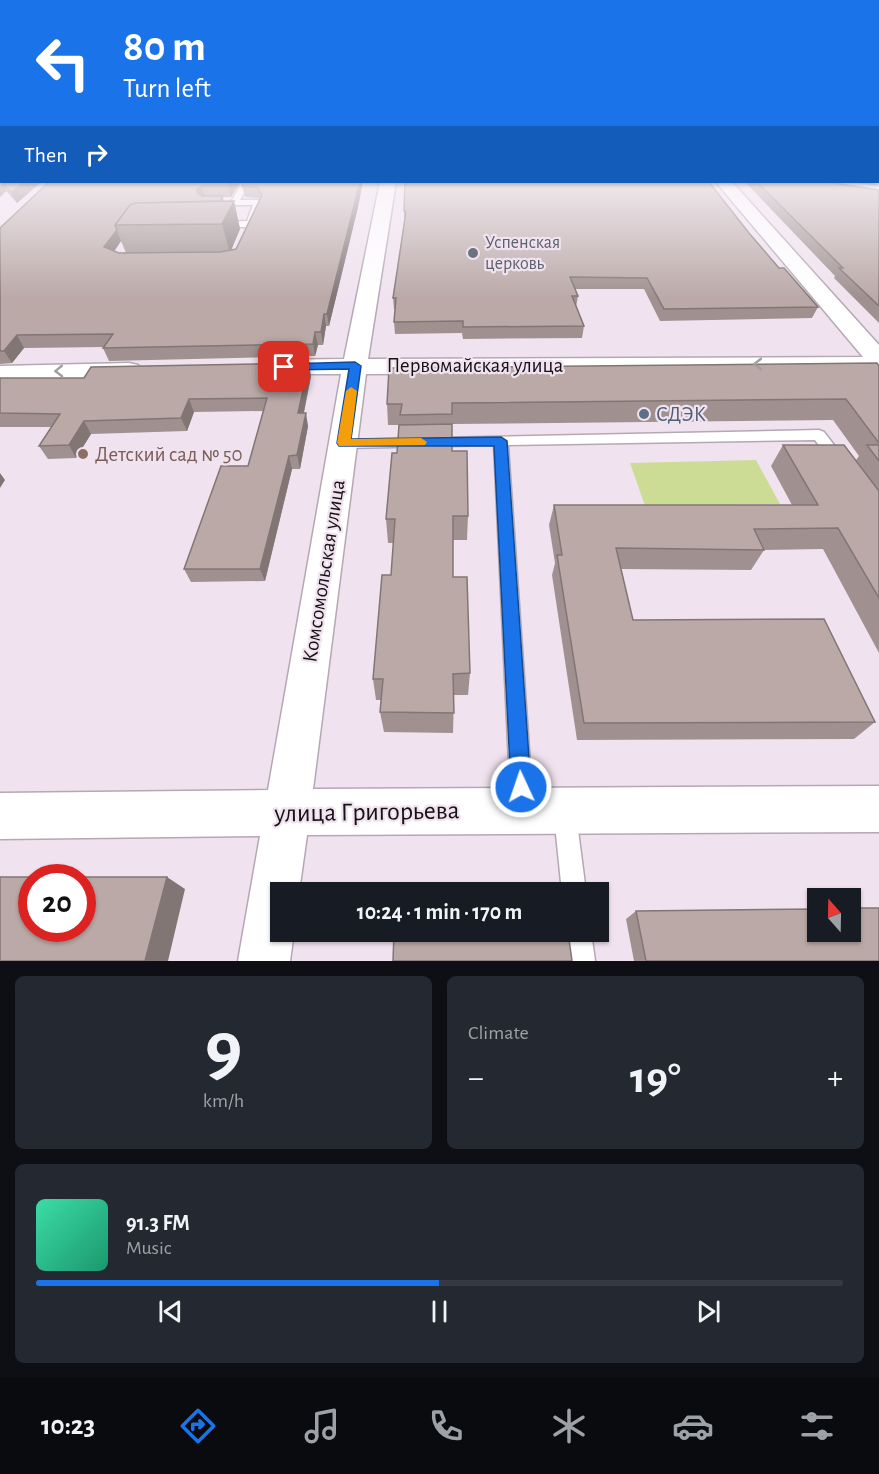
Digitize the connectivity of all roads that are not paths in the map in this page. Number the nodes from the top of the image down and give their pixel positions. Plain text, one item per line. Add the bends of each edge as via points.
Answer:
1 (256, 208) edge
2 (383, 208) edge
3 (746, 208) edge
4 (250, 224) junction
5 (206, 225) edge
6 (245, 234) edge
7 (879, 362) edge
8 (355, 366) junction
9 (249, 368) edge
10 (154, 370) edge
11 (0, 373) edge
12 (501, 441) junction
13 (344, 443) junction
14 (846, 472) edge
15 (544, 809) junction
16 (879, 809) edge
17 (286, 812) junction
18 (0, 816) edge
19 (570, 882) edge
20 (579, 942) edge
21 (264, 961) edge
22 (582, 961) edge

1 - 4 lane
2 - 8 street, Комсомольская улица
3 - 7 street
4 - 5 lane
4 - 6 lane
7 -> 8 street, Первомайская улица
8 - 9 street, Первомайская улица
8 - 13 street, Комсомольская улица
10 -> 11 street
12 - 13 lane
12 - 14 lane via 819,435
12 - 15 lane
13 - 17 street, Комсомольская улица
15 - 16 street, улица Григорьева
15 - 17 street, улица Григорьева
15 - 19 lane
17 - 18 street, улица Григорьева
17 - 21 street, Комсомольская улица
20 - 22 lane

